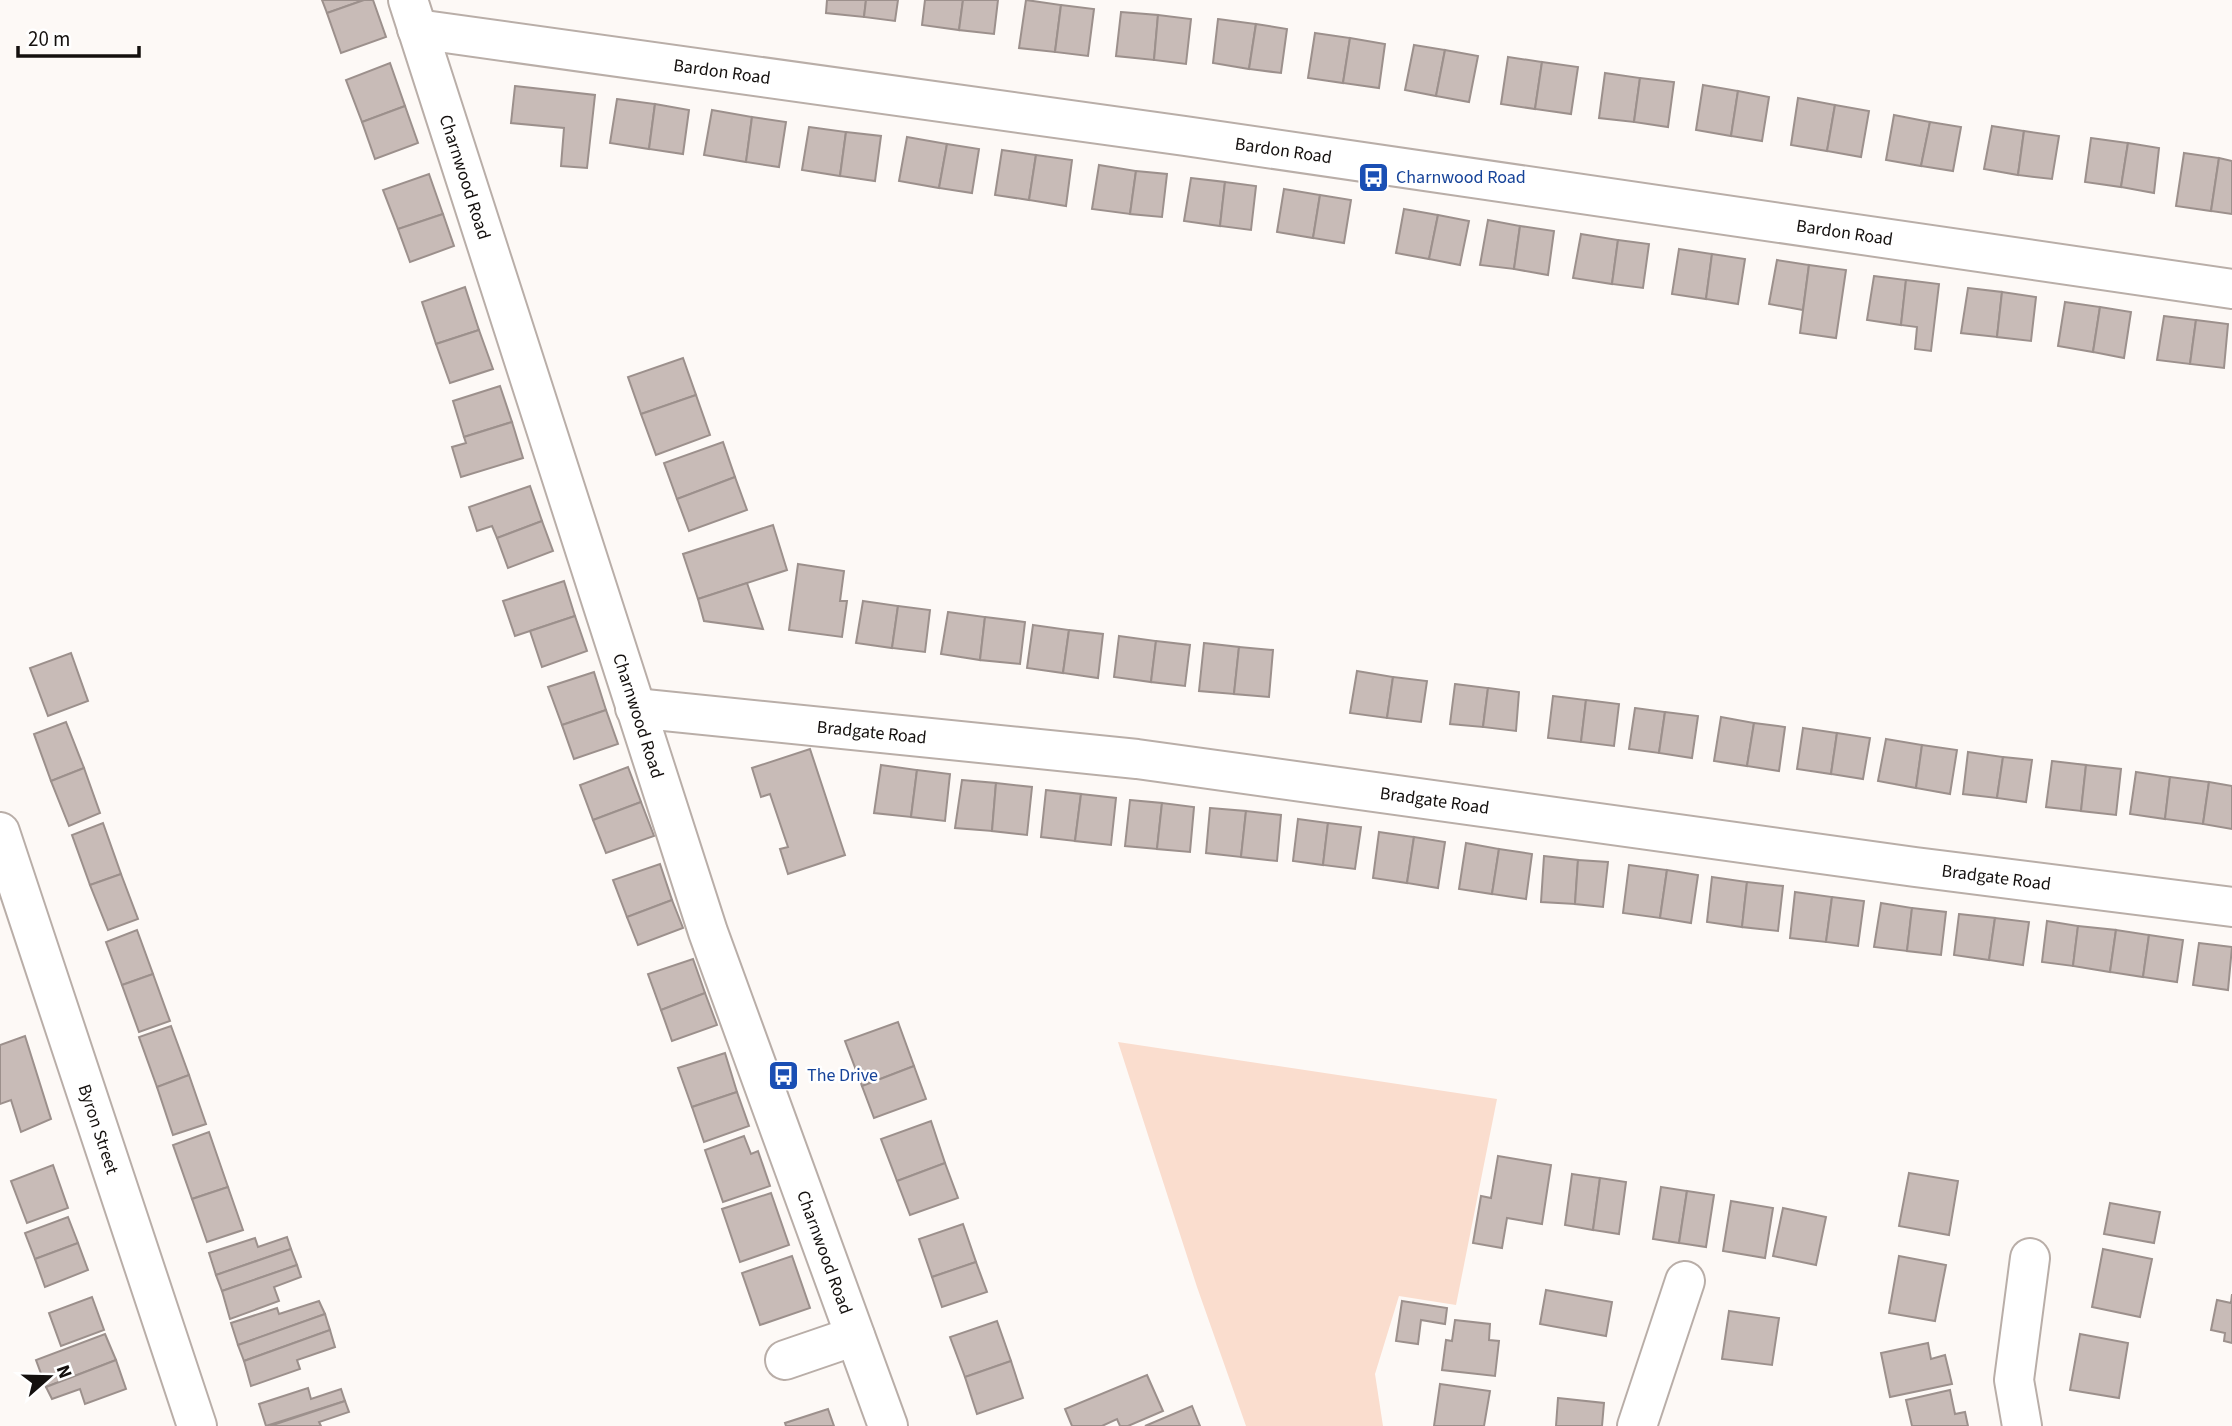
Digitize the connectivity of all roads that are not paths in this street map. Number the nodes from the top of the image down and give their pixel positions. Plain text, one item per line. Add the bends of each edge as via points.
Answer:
1 (412, 14) edge
2 (2232, 289) edge
3 (635, 708) junction
4 (0, 832) edge
5 (2232, 907) edge
6 (2030, 1258) dead end
7 (1685, 1281) dead end
8 (855, 1336) junction
9 (785, 1360) dead end
10 (197, 1426) edge
11 (888, 1426) edge
12 (1637, 1426) edge
13 (2022, 1426) edge

1 - 2 street, Bardon Road via 1185,136
1 - 3 street, Charnwood Road
3 - 5 street, Bradgate Road via 1137,759
3 - 8 street, Charnwood Road via 708,932
4 - 10 street, Byron Street
6 - 13 street via 2014,1380
7 - 12 street
8 - 9 street
8 - 11 street, Charnwood Road

